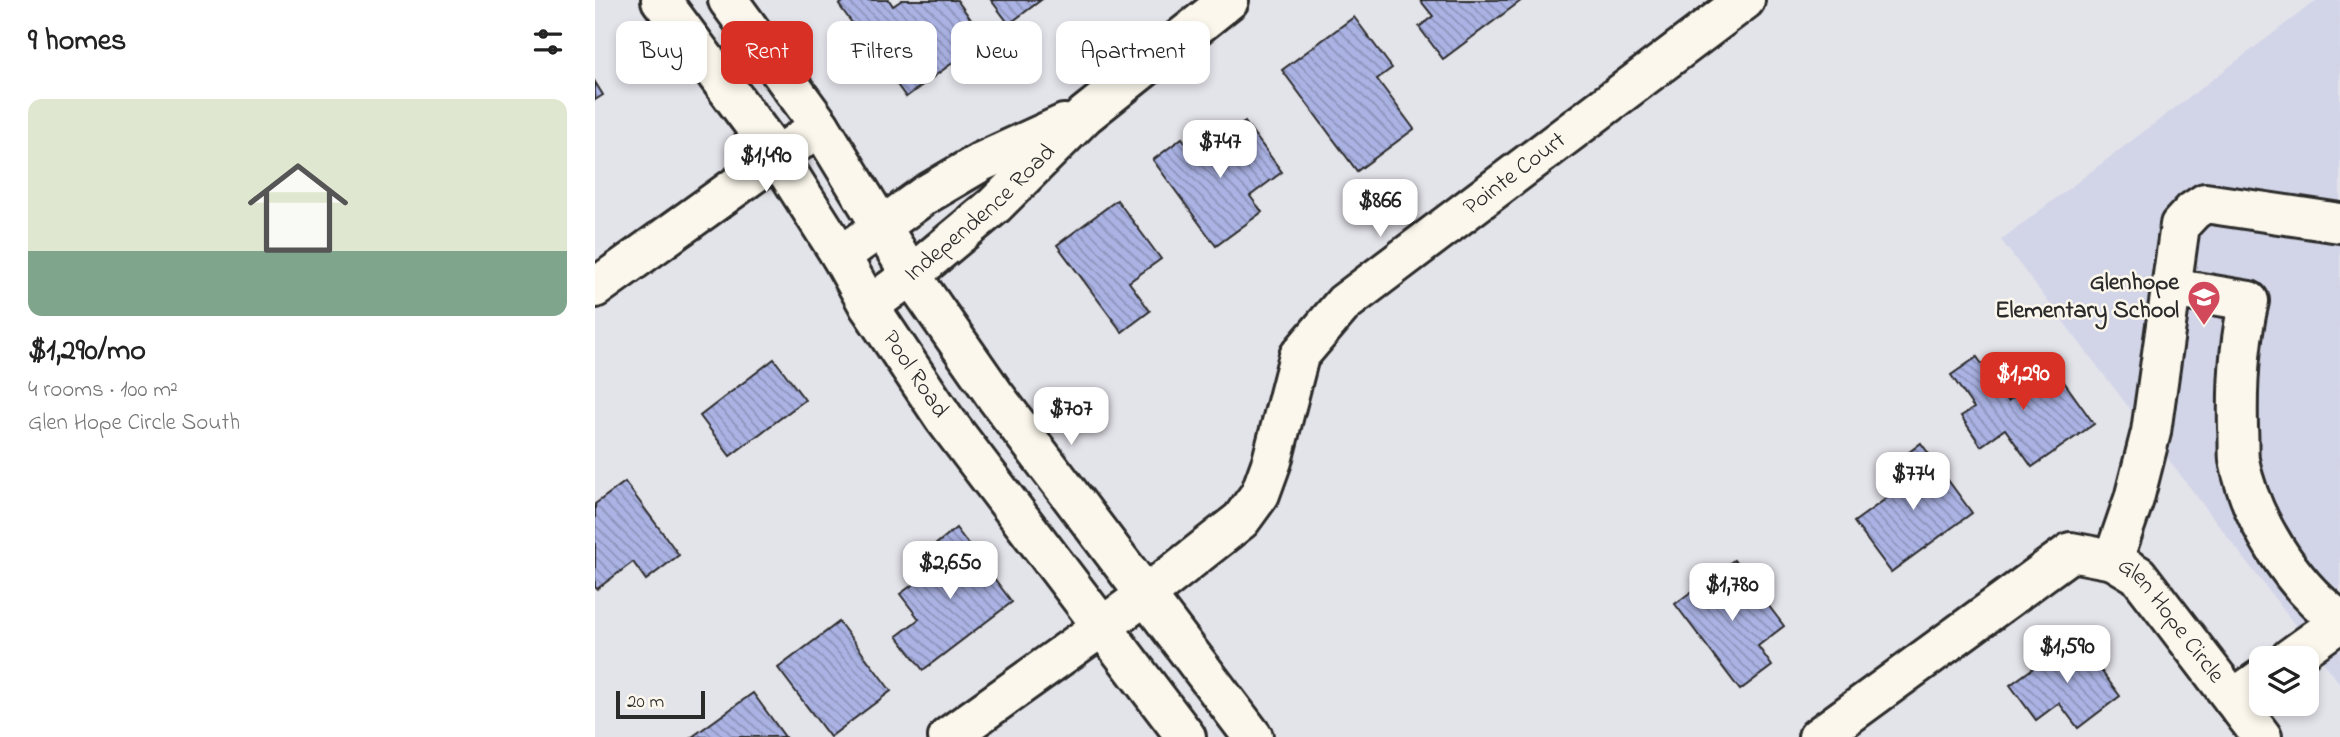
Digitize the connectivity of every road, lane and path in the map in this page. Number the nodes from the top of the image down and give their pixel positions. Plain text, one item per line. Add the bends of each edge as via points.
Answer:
1 (661, 0) edge
2 (728, 0) edge
3 (1229, 0) edge
4 (1745, 0) edge
5 (1085, 115) junction
6 (820, 126) junction
7 (778, 157) junction
8 (2340, 223) edge
9 (882, 227) junction
10 (841, 256) junction
11 (911, 275) junction
12 (595, 288) edge
13 (2171, 288) junction
14 (869, 306) junction
15 (2103, 558) junction
16 (1146, 595) junction
17 (2340, 621) edge
18 (1102, 626) junction
19 (2306, 646) edge
20 (2247, 689) edge
21 (948, 737) edge
22 (1185, 737) edge
23 (1253, 737) edge
24 (1818, 737) edge
25 (2262, 737) edge

1 - 7 street, Pool Road
2 - 6 street
3 - 5 street, Independence Road
4 - 16 street, Pointe Court via 1344,303 1299,356 1260,494 1241,520
5 - 9 street, Independence Road via 981,162
5 - 11 street, Independence Road via 995,205
6 - 7 street
6 - 9 street
7 - 10 street, Pool Road
7 - 12 street
8 - 13 street via 2205,203 2180,225
9 - 10 street, Independence Road
9 - 11 street
10 - 14 street, Pool Road
11 - 14 street, Independence Road
11 - 16 street via 996,397
13 - 15 street via 2151,432 2134,499
13 - 17 street via 2249,300 2237,392 2239,460 2256,514 2287,566
14 - 18 street, Pool Road via 944,418
15 - 20 street, Glen Hope Circle via 2138,575
15 - 24 street via 2071,552
16 - 18 street, Pointe Court
16 - 23 street
17 - 19 street
18 - 21 street, Pointe Court
18 - 22 street, Pool Road
20 - 25 street, Glen Hope Circle

